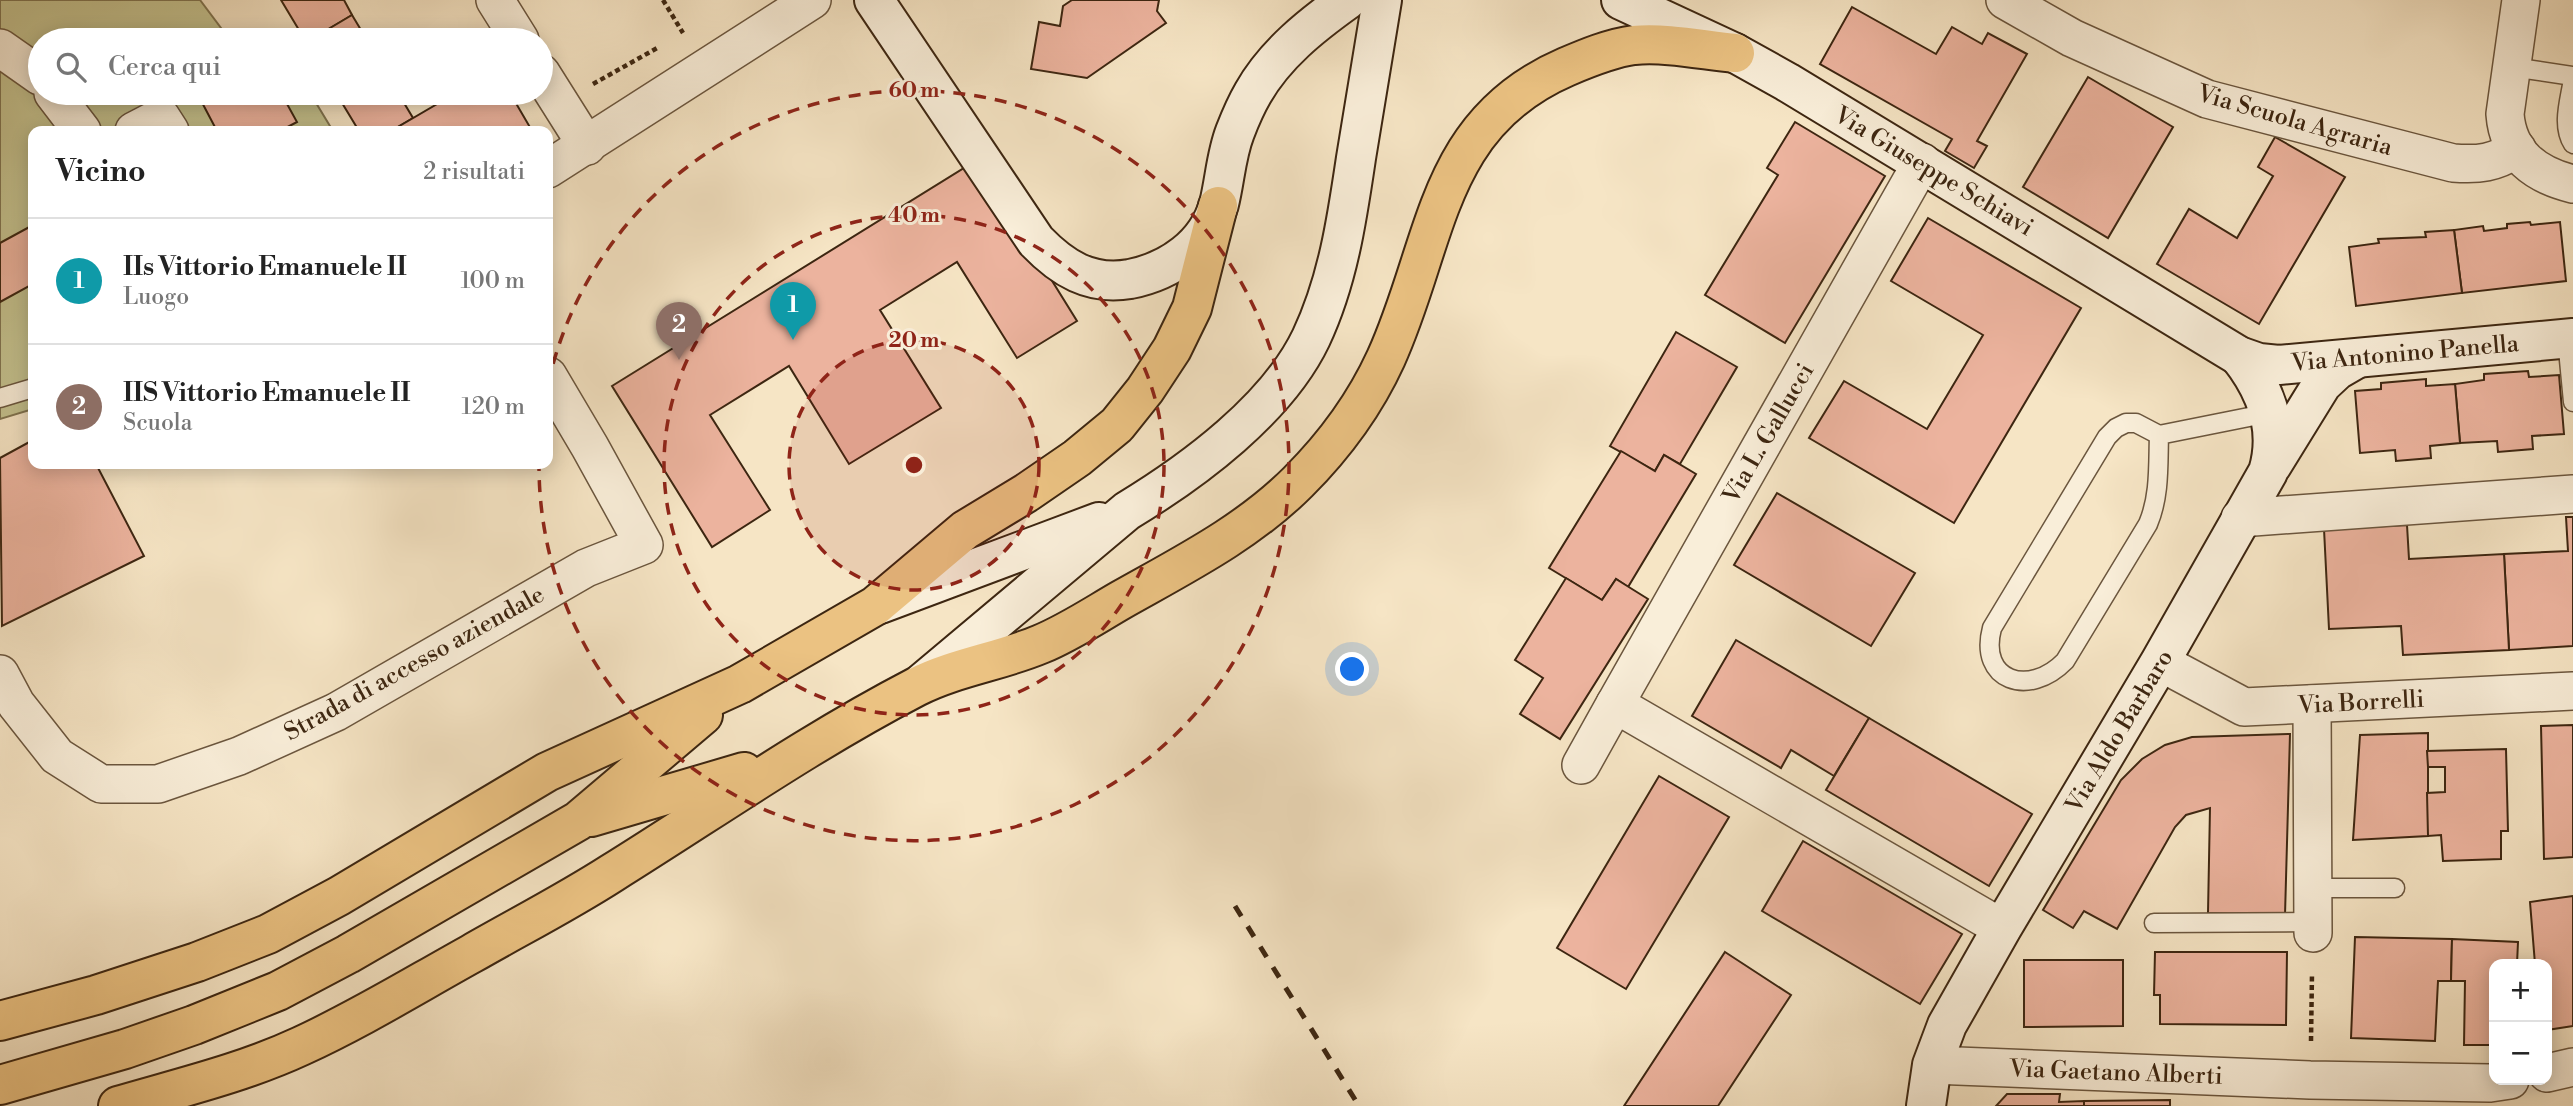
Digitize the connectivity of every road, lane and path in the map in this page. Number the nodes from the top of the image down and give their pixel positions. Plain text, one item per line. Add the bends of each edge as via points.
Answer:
1 (495, 0) edge
2 (663, 0) edge
3 (812, 0) edge
4 (874, 0) edge
5 (1347, 0) edge
6 (1382, 0) edge
7 (1621, 0) edge
8 (2005, 0) edge
9 (2521, 0) edge
10 (694, 26) dead end
11 (512, 28) edge
12 (683, 33) junction
13 (671, 40) dead end
14 (660, 46) dead end
15 (0, 48) edge
16 (1735, 53) junction
17 (2512, 67) junction
18 (28, 68) edge
19 (2573, 77) edge
20 (589, 87) dead end
21 (553, 92) edge
22 (62, 105) edge
23 (78, 126) edge
24 (144, 126) edge
25 (167, 126) edge
26 (2573, 144) edge
27 (587, 146) junction
28 (2517, 149) junction
29 (1922, 162) junction
30 (553, 166) edge
31 (2573, 184) edge
32 (1218, 206) junction
33 (2570, 338) edge
34 (2239, 356) junction
35 (2356, 359) junction
36 (553, 384) edge
37 (28, 390) edge
38 (0, 398) edge
39 (2573, 402) edge
40 (2269, 413) junction
41 (2159, 435) junction
42 (2268, 472) junction
43 (2573, 494) edge
44 (1127, 511) junction
45 (2240, 518) junction
46 (875, 606) junction
47 (2160, 662) junction
48 (0, 674) edge
49 (740, 684) junction
50 (922, 684) junction
51 (2573, 691) edge
52 (1615, 704) junction
53 (2312, 704) junction
54 (787, 759) junction
55 (1581, 765) dead end
56 (578, 821) junction
57 (2395, 888) dead end
58 (2313, 914) junction
59 (2154, 923) dead end
60 (2002, 928) junction
61 (0, 1021) edge
62 (1932, 1065) junction
63 (2573, 1067) edge
64 (2552, 1072) edge
65 (2310, 1080) junction
66 (2489, 1083) edge
67 (0, 1085) edge
68 (118, 1106) edge
69 (1926, 1106) edge

1 - 11 street
2 - 12 path
3 - 27 street
4 - 32 street via 1036,241 1073,272 1121,280 1166,268 1188,253
5 - 32 street via 1278,58 1254,91 1234,132
6 - 44 street via 1343,239 1310,340 1250,418 1214,451
7 - 16 street, Via Giuseppe Schiavi
8 - 28 street, Via Scuola Agraria via 2072,38 2207,99 2453,163 2498,161
9 - 17 street
10 - 12 path
12 - 13 path
14 - 20 path
15 - 18 street
16 - 29 street, Via Giuseppe Schiavi
16 - 50 highway via 1634,45 1591,56 1545,76 1510,100 1477,134 1455,168 1385,361 1334,442 1298,482 1209,551 1042,644
17 - 19 lane
17 - 28 street via 2505,114 2506,128
19 - 26 lane via 2566,126
21 - 27 street
22 - 23 street
24 - 25 street via 161,117
27 - 30 street
28 - 31 street via 2538,172
29 - 34 street, Via Giuseppe Schiavi
29 - 52 street, Via L. Gallucci
32 - 46 highway via 1192,308 1172,349 1116,425 1077,458 965,530
33 - 35 street, Via Antonino Panella
33 - 39 lane
34 - 35 street, Via Antonino Panella via 2279,365
34 - 40 street, Via Aldo Barbaro via 2253,374
35 - 42 street via 2322,384
36 - 48 street, Strada di accesso aziendale via 643,545 586,568 336,712 239,756 158,784 101,784 57,756 16,704
37 - 38 lane
40 - 41 lane
40 - 42 street, Via Aldo Barbaro via 2274,435
41 - 41 lane via 2136,422 2116,428 2107,437 1993,628 1988,651 1995,666 2015,680 2042,679 2065,661 2148,524 2156,495
42 - 45 street, Via Aldo Barbaro
43 - 45 street
44 - 46 street
44 - 50 street
45 - 47 street, Via Aldo Barbaro
46 - 49 highway
47 - 53 street, Via Borrelli via 2244,708
47 - 60 street, Via Aldo Barbaro
49 - 56 highway
49 - 61 highway via 547,772 268,934 159,975
50 - 54 highway
51 - 53 street, Via Borrelli
52 - 55 street, Via L. Gallucci
52 - 60 street
53 - 58 street
54 - 56 highway
54 - 68 highway via 608,876 298,1048
56 - 67 highway via 278,991 125,1049
57 - 58 lane
58 - 59 lane
58 - 65 path
60 - 62 street, Via Aldo Barbaro via 1947,1025
62 - 65 street, Via Gaetano Alberti
62 - 69 street, Via Aldo Barbaro
63 - 64 street
65 - 66 street, Via Gaetano Alberti

